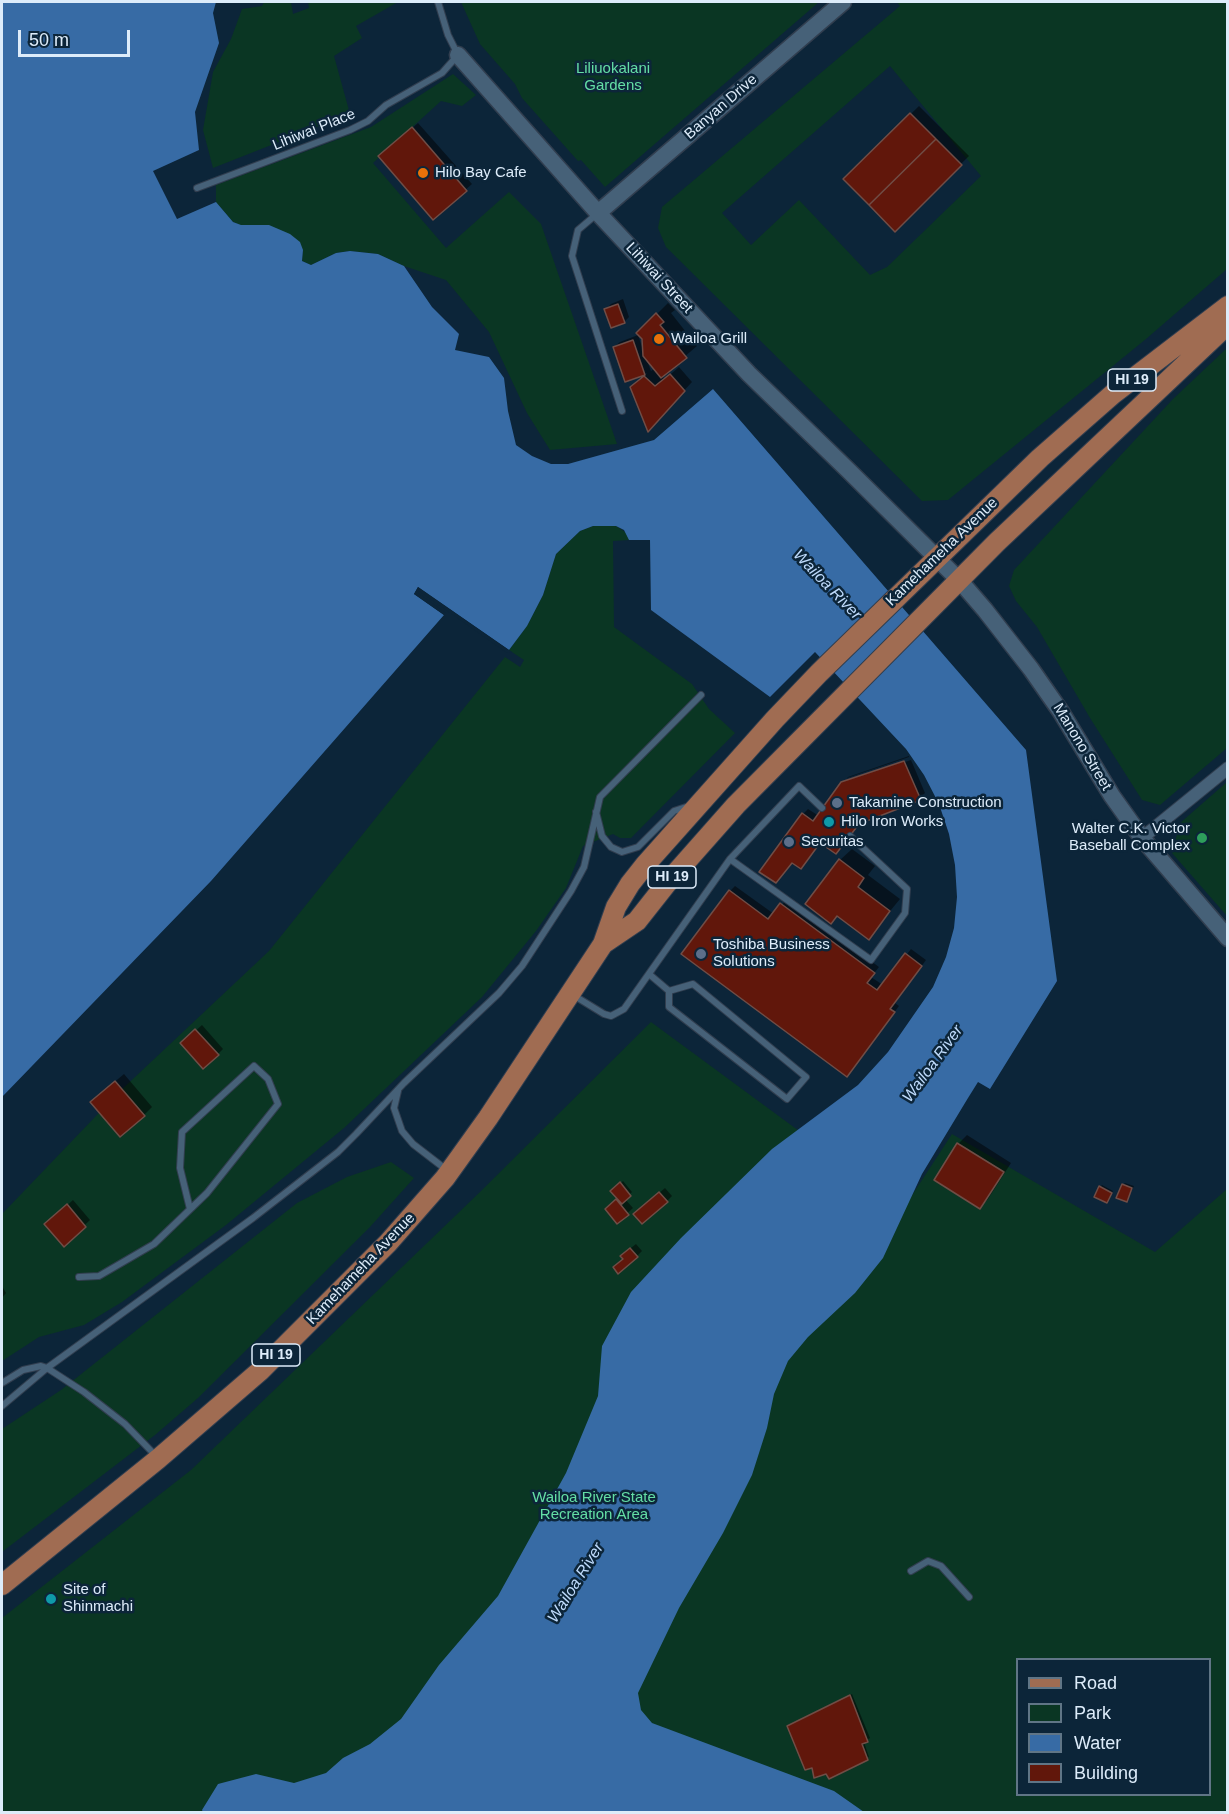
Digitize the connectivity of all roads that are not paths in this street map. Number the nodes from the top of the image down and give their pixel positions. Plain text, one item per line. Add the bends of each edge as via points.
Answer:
1 (438, 2) edge
2 (843, 2) edge
3 (458, 55) junction
4 (197, 188) dead end
5 (598, 213) junction
6 (1227, 306) edge
7 (1227, 324) edge
8 (622, 411) dead end
9 (936, 558) junction
10 (960, 581) junction
11 (701, 695) dead end
12 (1227, 768) edge
13 (703, 800) junction
14 (822, 808) dead end
15 (596, 809) junction
16 (850, 836) dead end
17 (1142, 838) junction
18 (730, 859) junction
19 (1227, 938) edge
20 (603, 944) junction
21 (649, 974) junction
22 (669, 991) junction
23 (570, 993) junction
24 (404, 1083) junction
25 (449, 1172) junction
26 (189, 1209) junction
27 (79, 1277) dead end
28 (47, 1368) junction
29 (2, 1383) edge
30 (2, 1406) edge
31 (158, 1458) junction
32 (911, 1571) dead end
33 (2, 1585) edge
34 (969, 1597) dead end

1 - 3 lane, Lihiwai Street
2 - 5 street, Banyan Drive
3 - 4 lane, Lihiwai Place via 442,73 386,105 368,121
3 - 5 street, Lihiwai Street
5 - 8 lane via 578,230 572,256
5 - 9 street, Lihiwai Street via 749,374
6 - 9 main road, Kamehameha Avenue / HI 19 via 1113,394
7 - 10 main road, Kamehameha Avenue / HI 19
9 - 10 street, Manono Street
9 - 13 main road, Kamehameha Avenue / HI 19 via 819,673
10 - 17 street, Manono Street via 1031,669
10 - 20 main road, Kamehameha Avenue / HI 19 via 736,805 637,921
11 - 15 lane via 600,797
12 - 17 street
13 - 15 lane via 674,811 638,847 622,852 602,836
13 - 20 main road, Kamehameha Avenue / HI 19 via 630,884 616,907
14 - 18 lane via 799,786
15 - 24 lane via 585,867 522,966 500,993
16 - 18 lane via 907,890 905,913 871,960
17 - 19 street, Manono Street
18 - 21 lane
20 - 23 main road, Kamehameha Avenue / HI 19
21 - 22 lane
21 - 23 lane via 624,1009 611,1016
22 - 22 lane via 669,1007 787,1099 806,1077 693,984
23 - 25 main road, Kamehameha Avenue / HI 19
24 - 25 lane via 394,1103 399,1125 413,1144
24 - 28 lane via 338,1152
25 - 31 main road, Kamehameha Avenue / HI 19 via 347,1286 260,1371
26 - 26 lane via 207,1193 278,1104 268,1079 254,1066 182,1132 180,1168
26 - 27 lane via 154,1244 99,1275
28 - 29 lane via 23,1370
28 - 30 lane
28 - 31 lane via 124,1424
31 - 33 main road, Kamehameha Avenue / HI 19
32 - 34 lane via 928,1561 941,1566

